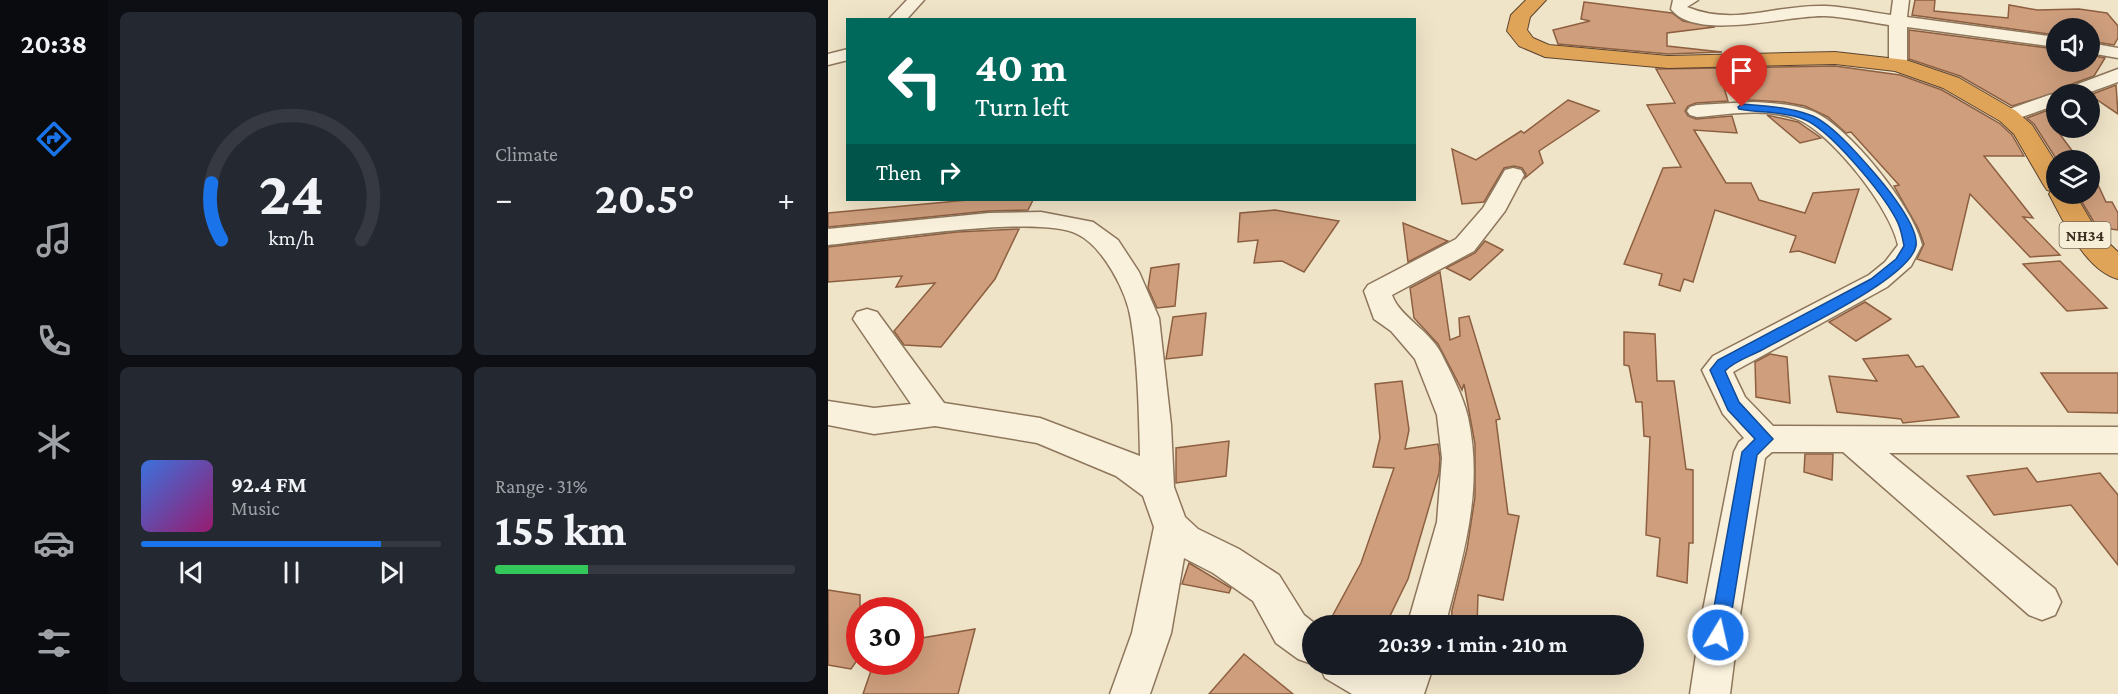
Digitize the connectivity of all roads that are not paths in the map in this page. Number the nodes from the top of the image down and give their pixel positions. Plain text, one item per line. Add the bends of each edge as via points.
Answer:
1 (916, 0) edge
2 (1537, 0) edge
3 (1690, 0) edge
4 (1901, 0) edge
5 (898, 18) edge
6 (1898, 21) junction
7 (2046, 41) edge
8 (2100, 50) edge
9 (2118, 53) edge
10 (846, 55) edge
11 (828, 60) edge
12 (1898, 66) junction
13 (2118, 75) edge
14 (2095, 84) edge
15 (2046, 103) edge
16 (1697, 111) dead end
17 (2008, 116) junction
18 (2046, 167) edge
19 (1513, 175) dead end
20 (2068, 204) edge
21 (828, 237) edge
22 (2118, 269) edge
23 (867, 319) dead end
24 (828, 413) edge
25 (935, 414) junction
26 (1765, 439) junction
27 (1850, 439) junction
28 (2118, 440) edge
29 (1157, 487) junction
30 (1171, 527) junction
31 (2042, 602) dead end
32 (1429, 615) edge
33 (1302, 638) edge
34 (1358, 675) edge
35 (1410, 675) edge
36 (1130, 694) edge
37 (1391, 694) edge
38 (1404, 694) edge
39 (1710, 694) edge

1 - 5 street
2 - 12 highway via 1521,15 1518,31 1526,42 1545,51 1668,63 1835,58
3 - 6 street via 1679,3 1679,9 1702,19 1728,22 1825,11
4 - 6 street
6 - 7 street
6 - 12 street
8 - 9 street
10 - 11 street
12 - 17 highway via 1951,83
13 - 14 street
15 - 17 street
16 - 26 street via 1767,108 1808,117 1823,126 1873,178 1907,230 1910,246 1900,262 1876,282 1717,370 1734,405
17 - 18 highway via 2024,130
19 - 32 street via 1493,211 1465,245 1377,291 1384,312 1401,324 1427,354 1452,416 1458,458 1454,522
20 - 22 highway, NH34 via 2087,239
21 - 29 street via 999,220 1041,219 1084,227 1109,246 1126,272 1145,318
23 - 25 street
24 - 25 street via 874,422
25 - 29 street via 1040,431 1128,466
26 - 27 street
26 - 39 street via 1750,452
27 - 28 street
27 - 31 street
29 - 30 street
30 - 33 street via 1185,541 1226,561 1266,588 1290,629
30 - 36 street via 1157,611
34 - 37 street
35 - 38 street

